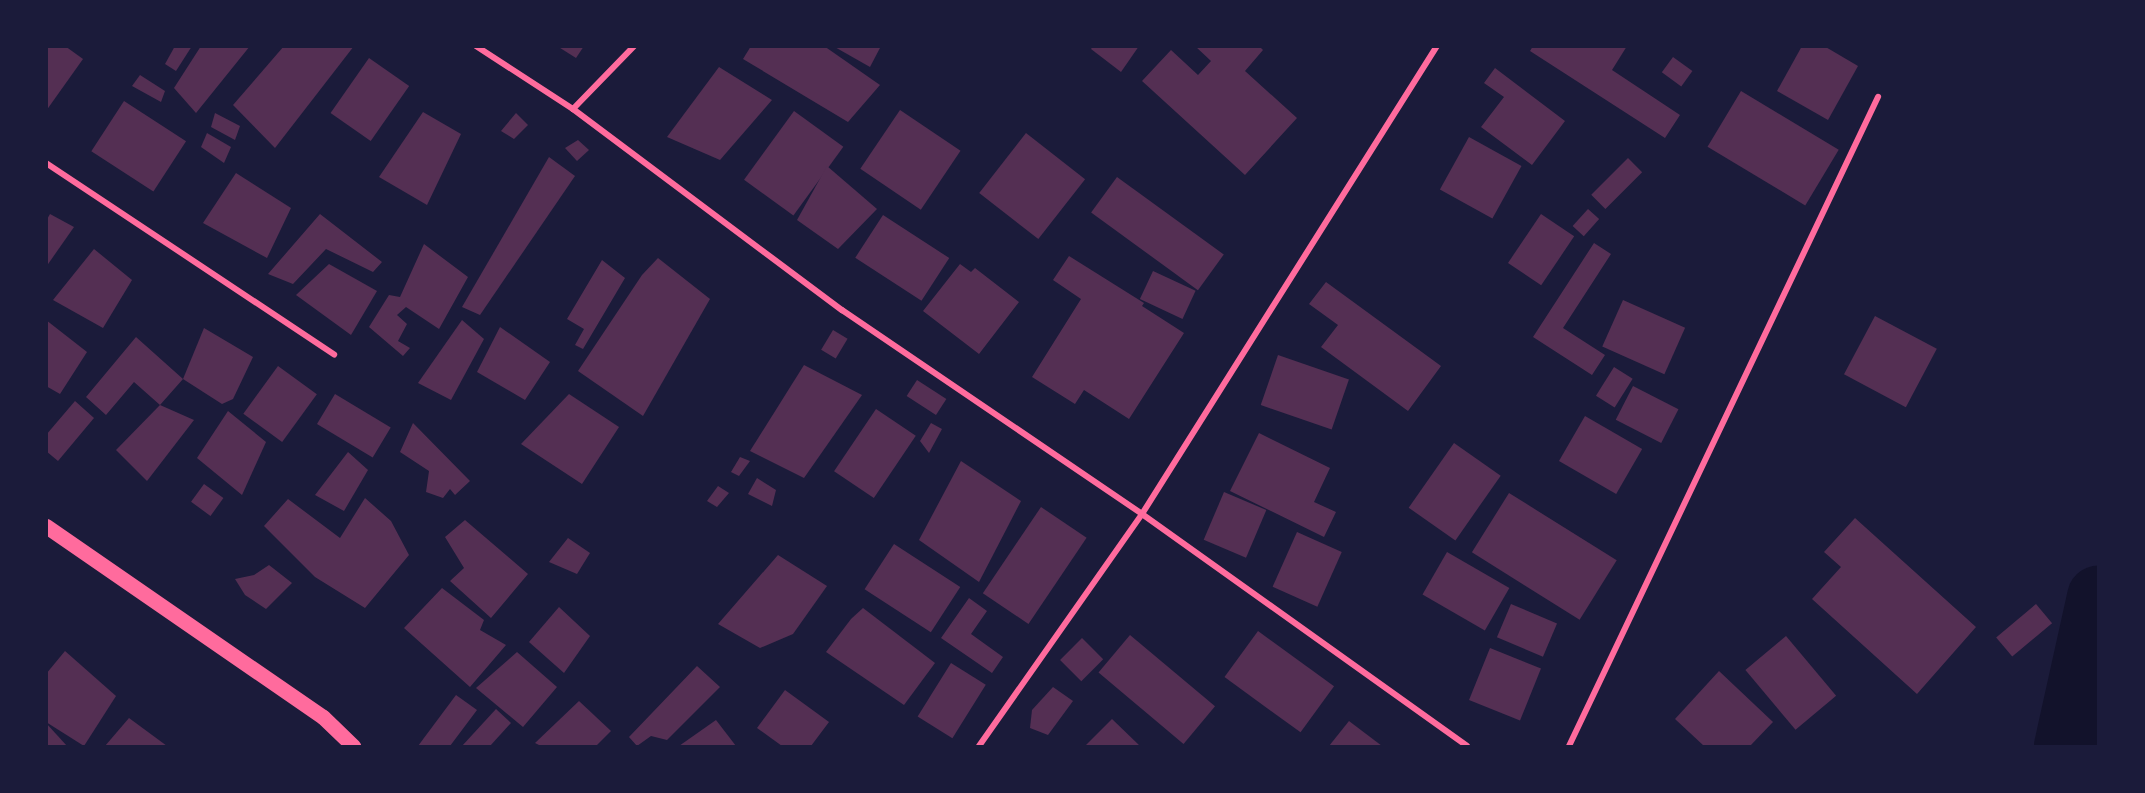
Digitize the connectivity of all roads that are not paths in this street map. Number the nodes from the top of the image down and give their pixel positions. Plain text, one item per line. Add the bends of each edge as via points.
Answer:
1 (476, 46) edge
2 (634, 46) edge
3 (1437, 46) edge
4 (1878, 97) dead end
5 (573, 109) junction
6 (46, 164) edge
7 (334, 354) dead end
8 (1142, 514) junction
9 (46, 526) edge
10 (353, 747) edge
11 (979, 747) edge
12 (1467, 747) edge
13 (1569, 747) edge

1 - 5 street
2 - 5 street
3 - 8 street
4 - 13 street
5 - 8 street via 842,310
6 - 7 street
8 - 11 street
8 - 12 street
9 - 10 main road via 323,717

